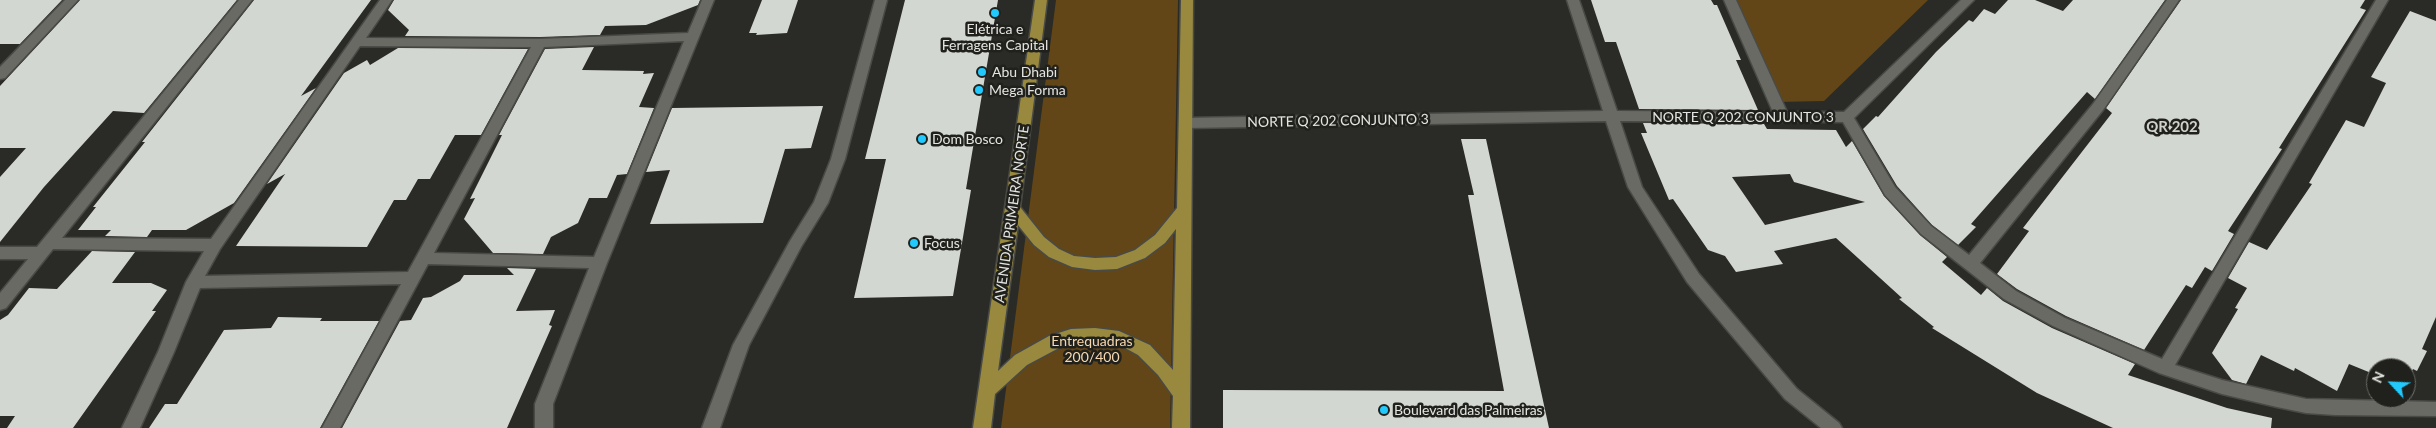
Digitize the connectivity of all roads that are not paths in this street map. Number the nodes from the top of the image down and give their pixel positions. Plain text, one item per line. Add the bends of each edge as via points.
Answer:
1 (72, 0) edge
2 (246, 0) edge
3 (386, 0) edge
4 (708, 0) edge
5 (881, 0) edge
6 (1041, 0) edge
7 (1187, 0) edge
8 (1573, 0) edge
9 (1730, 0) edge
10 (1968, 0) edge
11 (2173, 0) edge
12 (2382, 0) edge
13 (692, 37) junction
14 (357, 42) junction
15 (540, 43) junction
16 (0, 75) edge
17 (1611, 116) junction
18 (1782, 118) junction
19 (1847, 118) junction
20 (1186, 123) junction
21 (1185, 208) junction
22 (1013, 210) junction
23 (215, 244) junction
24 (46, 248) junction
25 (0, 254) edge
26 (424, 258) junction
27 (598, 263) junction
28 (1970, 265) junction
29 (413, 278) junction
30 (194, 282) junction
31 (0, 304) edge
32 (2165, 368) junction
33 (987, 391) junction
34 (1182, 396) junction
35 (2436, 409) edge
36 (130, 428) edge
37 (331, 428) edge
38 (544, 428) edge
39 (711, 428) edge
40 (982, 428) edge
41 (1181, 428) edge
42 (1833, 428) edge

1 - 16 street
2 - 24 street
3 - 14 street
4 - 13 street
5 - 39 street via 835,168 821,203 741,345
6 - 22 main road, AVENIDA PRIMEIRA NORTE
7 - 20 main road
8 - 17 street
9 - 18 street
10 - 19 street
11 - 28 street via 2098,107
12 - 32 street
13 - 15 street
13 - 27 street
14 - 15 street
14 - 23 street
15 - 26 street
17 - 18 street, NORTE Q 202 CONJUNTO 3
17 - 20 street, NORTE Q 202 CONJUNTO 3
17 - 42 street via 1634,187 1693,278 1791,394
18 - 19 street, NORTE Q 202 CONJUNTO 3
19 - 28 street, NORTE Q 202 CONJUNTO 3 via 1890,191 1926,230
20 - 21 main road
21 - 22 main road via 1160,239 1140,254 1117,263 1096,264 1054,253 1039,241
21 - 34 main road
22 - 33 main road, AVENIDA PRIMEIRA NORTE
23 - 24 street
23 - 30 street
24 - 25 street
24 - 31 street
26 - 27 street
26 - 29 street
27 - 38 street via 544,404
28 - 32 street, NORTE Q 202 CONJUNTO 3 via 2010,295 2059,322
29 - 30 street
29 - 37 street
30 - 36 street
32 - 35 street, NORTE Q 202 CONJUNTO 3 via 2222,387 2306,406
33 - 34 main road via 1021,360 1046,346 1071,335 1095,334 1119,337 1144,350 1164,370
33 - 40 main road, AVENIDA PRIMEIRA NORTE
34 - 41 main road

